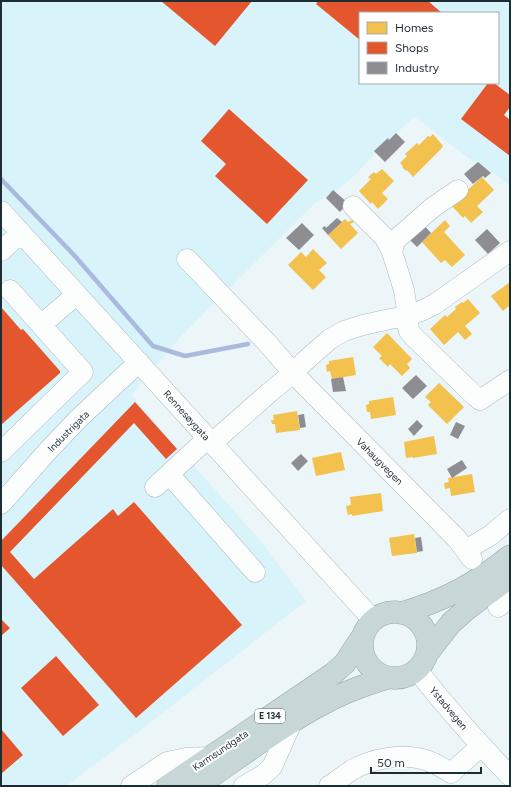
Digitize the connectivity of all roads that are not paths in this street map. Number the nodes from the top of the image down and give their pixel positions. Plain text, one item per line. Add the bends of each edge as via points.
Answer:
1 (458, 190) dead end
2 (353, 206) dead end
3 (1, 211) edge
4 (21, 233) junction
5 (1, 251) edge
6 (510, 251) edge
7 (392, 252) junction
8 (187, 259) dead end
9 (10, 290) dead end
10 (77, 294) junction
11 (408, 316) junction
12 (41, 325) junction
13 (139, 362) junction
14 (293, 373) junction
15 (510, 380) edge
16 (23, 429) junction
17 (210, 440) junction
18 (1, 452) edge
19 (46, 452) junction
20 (1, 504) edge
21 (510, 519) edge
22 (510, 556) edge
23 (255, 572) dead end
24 (510, 577) edge
25 (402, 613) junction
26 (368, 628) junction
27 (422, 662) junction
28 (386, 678) junction
29 (292, 722) junction
30 (481, 746) junction
31 (210, 757) junction
32 (510, 776) edge
33 (456, 780) edge
34 (131, 786) edge
35 (168, 786) edge
36 (197, 786) edge
37 (244, 786) edge
38 (329, 786) edge

1 - 7 street via 432,208 400,236 395,241
2 - 7 street via 385,238
3 - 4 street, Rennesøygata
4 - 5 street
4 - 10 street, Rennesøygata
6 - 11 street via 435,304
7 - 11 street via 404,290
8 - 14 street, Vahaugvegen
9 - 12 street
10 - 12 street
10 - 13 street, Rennesøygata
11 - 14 street via 363,325 337,335 304,360
11 - 15 street via 409,331 413,336 480,400
12 - 16 street via 82,372
13 - 17 street, Rennesøygata
13 - 19 street, Industrigata
14 - 17 street
14 - 21 street, Vahaugvegen via 469,554
16 - 18 street
16 - 19 street
17 - 23 street via 162,480
17 - 26 street, Rennesøygata
19 - 20 street, Industrigata
22 - 25 highway via 455,593
24 - 27 highway, E 134 via 451,623
25 - 26 highway via 384,614
25 - 27 highway via 418,621 425,631 428,642
26 - 28 highway via 361,645 364,659 373,671
26 - 31 highway, Karmsundgata / E 134 via 345,663 334,673
27 - 28 highway, E 134 via 406,677
27 - 30 street, Ystadvegen via 442,702
28 - 29 highway, Karmsundgata / E 134 via 331,699
29 - 36 highway, Karmsundgata / E 134
29 - 37 street via 272,767
30 - 32 street, Ystadvegen
30 - 33 street
31 - 34 street via 167,762
31 - 35 highway, Karmsundgata / E 134
33 - 38 street via 438,765 426,760 400,756 373,761 352,770

